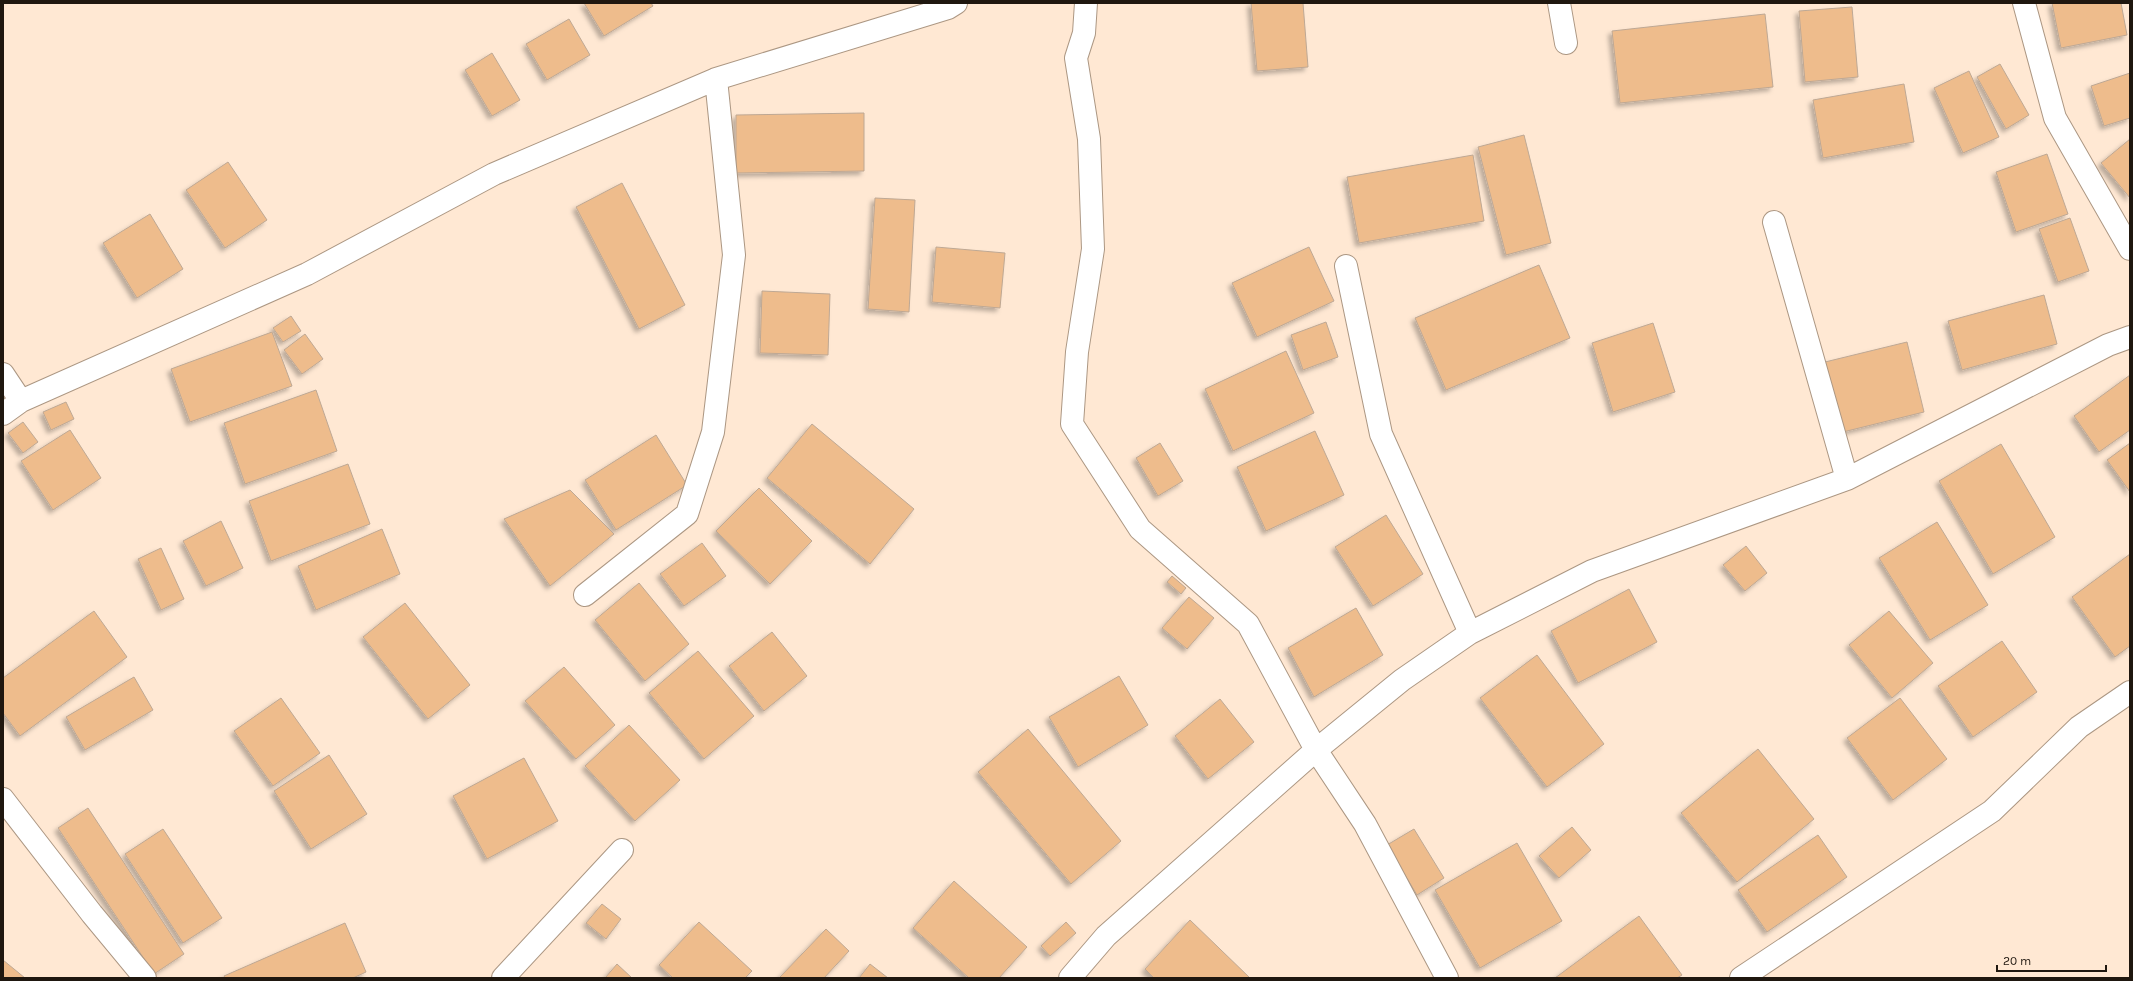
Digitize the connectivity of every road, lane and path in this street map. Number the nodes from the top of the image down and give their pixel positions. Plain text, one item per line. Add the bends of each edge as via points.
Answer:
1 (956, 3) edge
2 (1086, 3) edge
3 (1559, 3) edge
4 (2024, 3) edge
5 (1566, 43) dead end
6 (716, 79) junction
7 (1774, 222) dead end
8 (2130, 250) edge
9 (1346, 266) dead end
10 (2130, 337) edge
11 (3, 374) edge
12 (21, 401) junction
13 (3, 414) edge
14 (1847, 479) junction
15 (585, 595) dead end
16 (1470, 633) junction
17 (2130, 692) edge
18 (1316, 750) junction
19 (3, 799) edge
20 (622, 850) dead end
21 (145, 978) edge
22 (503, 978) edge
23 (1070, 978) edge
24 (1447, 978) edge
25 (1741, 978) edge

1 - 6 street via 948,8
2 - 18 street via 1084,33 1076,58 1089,139 1094,249 1077,352 1072,424 1140,529 1248,624
3 - 5 street
4 - 8 street via 2055,118
6 - 12 street via 494,174 307,274
6 - 15 street via 734,255 713,432 687,514
7 - 14 street
9 - 16 street via 1381,434
10 - 14 street via 2108,345
11 - 12 street
12 - 13 street
14 - 16 street via 1592,571
16 - 18 street via 1402,680
17 - 25 street via 2079,727 1992,811
18 - 23 street via 1106,936
18 - 24 street via 1365,824
19 - 21 street
20 - 22 street

